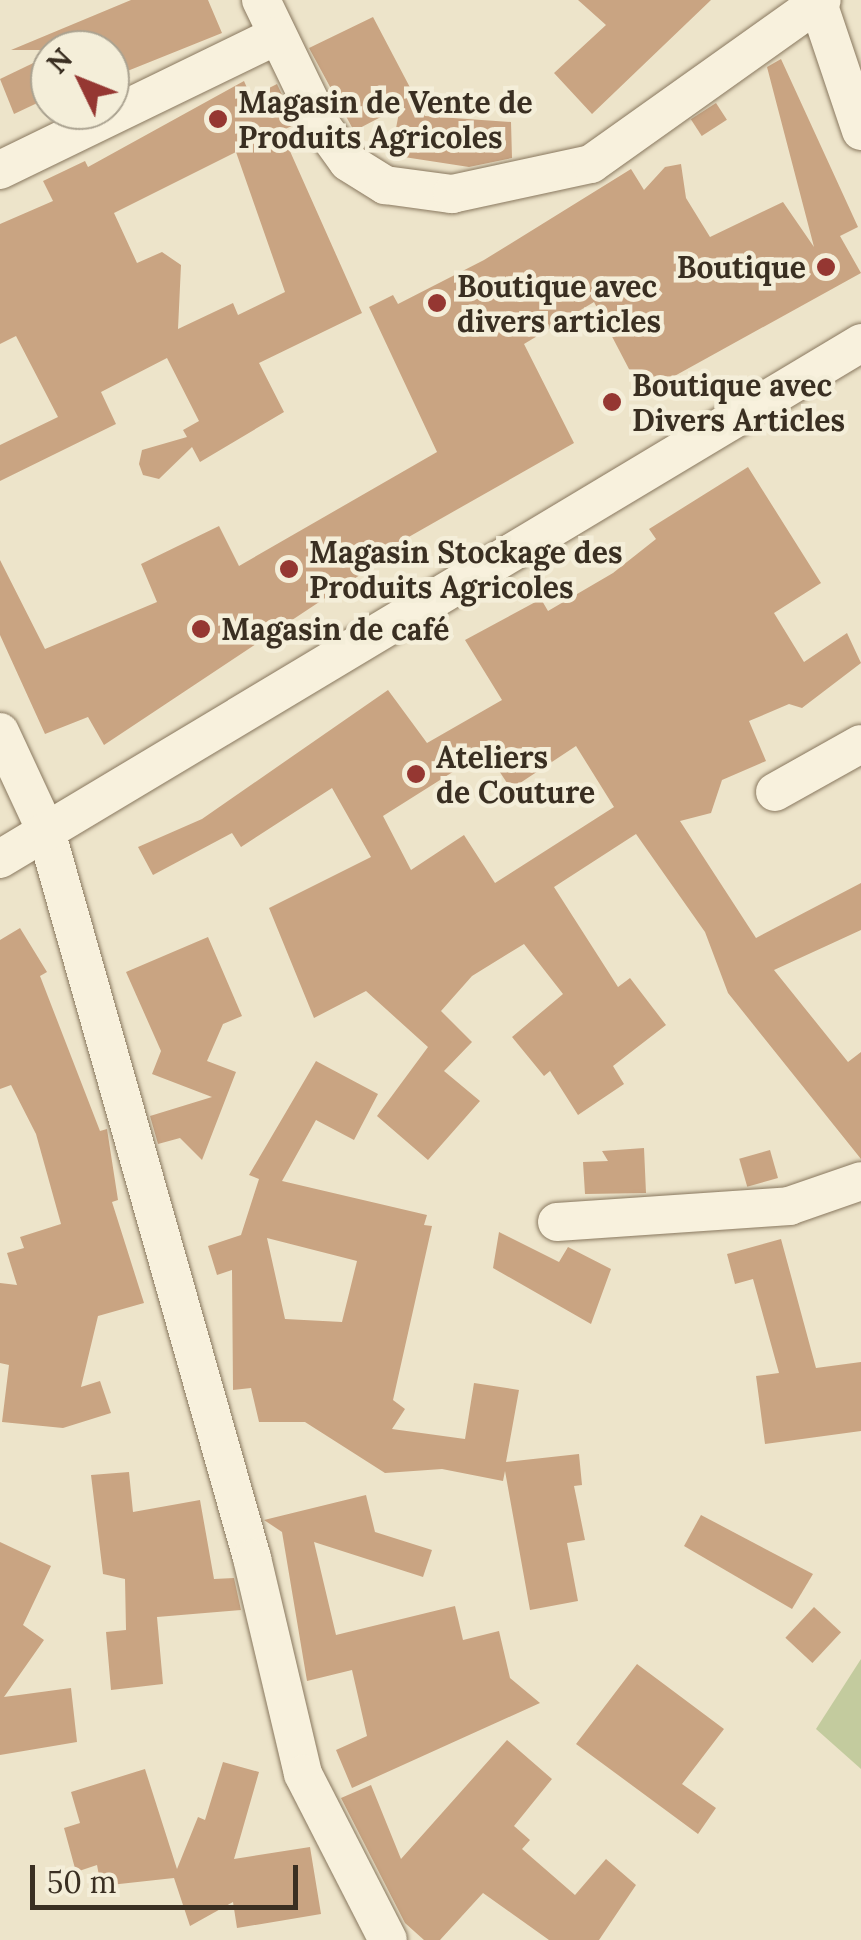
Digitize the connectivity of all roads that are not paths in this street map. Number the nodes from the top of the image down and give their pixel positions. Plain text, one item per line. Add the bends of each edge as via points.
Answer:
1 (261, 0) edge
2 (820, 2) edge
3 (276, 36) junction
4 (861, 131) edge
5 (0, 170) edge
6 (861, 343) edge
7 (0, 732) edge
8 (861, 744) edge
9 (775, 792) dead end
10 (46, 831) junction
11 (0, 859) edge
12 (861, 1181) edge
13 (556, 1222) dead end
14 (388, 1940) edge

1 - 3 street
2 - 3 street via 591,164 452,194 385,185 348,162
2 - 4 street
3 - 5 street
6 - 10 street
7 - 10 street
8 - 9 street
10 - 11 street
10 - 14 street via 252,1558 303,1774
12 - 13 street via 789,1206

